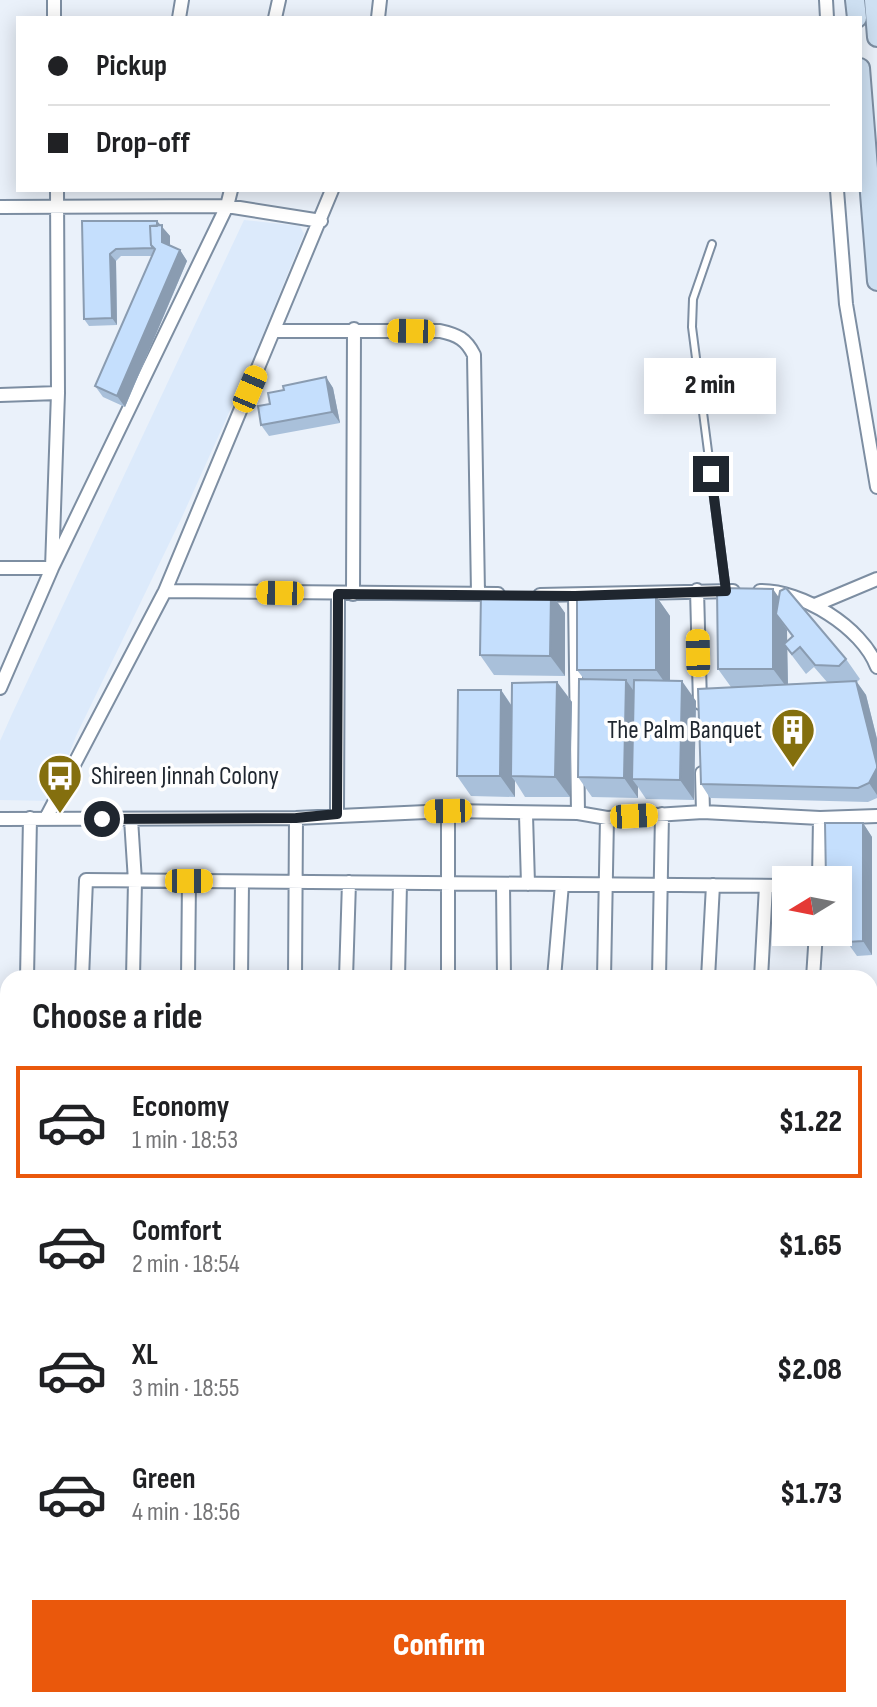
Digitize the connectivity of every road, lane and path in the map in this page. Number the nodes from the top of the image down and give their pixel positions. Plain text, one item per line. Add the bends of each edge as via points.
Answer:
1 (874, 0) edge
2 (877, 37) edge
3 (862, 93) edge
4 (57, 192) edge
5 (146, 192) edge
6 (230, 192) edge
7 (331, 192) edge
8 (837, 192) edge
9 (143, 204) junction
10 (227, 206) junction
11 (0, 207) edge
12 (57, 207) junction
13 (321, 221) junction
14 (712, 244) dead end
15 (877, 281) edge
16 (354, 329) junction
17 (275, 331) junction
18 (58, 393) junction
19 (0, 395) edge
20 (877, 487) edge
21 (0, 568) edge
22 (52, 568) junction
23 (877, 579) edge
24 (697, 590) junction
25 (165, 591) junction
26 (726, 591) junction
27 (478, 593) junction
28 (338, 594) junction
29 (353, 594) junction
30 (505, 594) edge
31 (519, 595) edge
32 (575, 596) junction
33 (815, 605) junction
34 (876, 663) edge
35 (0, 688) edge
36 (700, 717) edge
37 (701, 764) edge
38 (448, 811) junction
39 (703, 812) junction
40 (578, 813) junction
41 (337, 814) junction
42 (662, 814) junction
43 (526, 815) junction
44 (877, 816) edge
45 (30, 818) junction
46 (46, 818) junction
47 (296, 818) junction
48 (607, 818) junction
49 (820, 818) junction
50 (0, 819) edge
51 (131, 819) junction
52 (819, 866) edge
53 (135, 881) junction
54 (189, 881) junction
55 (242, 882) junction
56 (298, 882) junction
57 (349, 882) junction
58 (400, 883) junction
59 (449, 883) junction
60 (503, 884) junction
61 (528, 884) junction
62 (562, 884) junction
63 (606, 884) junction
64 (660, 885) junction
65 (713, 885) junction
66 (766, 886) junction
67 (772, 886) edge
68 (815, 946) edge
69 (27, 970) edge
70 (82, 970) edge
71 (133, 970) edge
72 (188, 970) edge
73 (241, 970) edge
74 (295, 970) edge
75 (346, 970) edge
76 (398, 970) edge
77 (448, 970) edge
78 (504, 970) edge
79 (555, 970) edge
80 (604, 970) edge
81 (659, 970) edge
82 (708, 970) edge
83 (761, 970) edge
84 (814, 970) edge

1 - 2 main road
3 - 15 main road
4 - 12 street
5 - 9 street
6 - 10 street
7 - 13 street
8 - 20 street via 846,304
9 - 10 street
9 - 12 street
10 - 13 street
10 - 22 street
11 - 12 street
12 - 18 street
13 - 17 street
14 - 26 lane via 693,299 692,327
16 - 17 street
16 - 27 street via 456,335 474,355
16 - 29 street
17 - 25 street
18 - 19 street
18 - 22 street
21 - 22 street
22 - 35 street
23 - 33 street
24 - 26 street
24 - 32 street
24 - 36 street
25 - 28 street
25 - 46 street
26 - 33 street via 794,595
27 - 29 street
27 - 30 street
28 - 29 street
28 - 41 street
31 - 32 street
32 - 40 street
33 - 34 street via 841,624
37 - 39 street
38 - 41 street
38 - 43 street
38 - 59 street
39 - 42 street
39 - 49 street
40 - 43 street
40 - 48 street
41 - 47 street
42 - 48 street
42 - 64 street
43 - 61 street
44 - 49 street
45 - 46 street
45 - 50 street
45 - 69 street
46 - 51 street
47 - 51 street
47 - 56 street
48 - 63 street
49 - 52 street
51 - 53 street
53 - 54 street
53 - 70 street via 86,880
53 - 71 street
54 - 55 street
54 - 72 street
55 - 56 street
55 - 73 street
56 - 57 street
56 - 74 street
57 - 58 street
57 - 75 street
58 - 59 street
58 - 76 street
59 - 60 street
59 - 77 street
60 - 61 street
60 - 78 street
61 - 62 street
62 - 63 street
62 - 79 street
63 - 64 street
63 - 80 street
64 - 65 street
64 - 81 street
65 - 66 street
65 - 82 street
66 - 67 street
66 - 83 street
68 - 84 street

